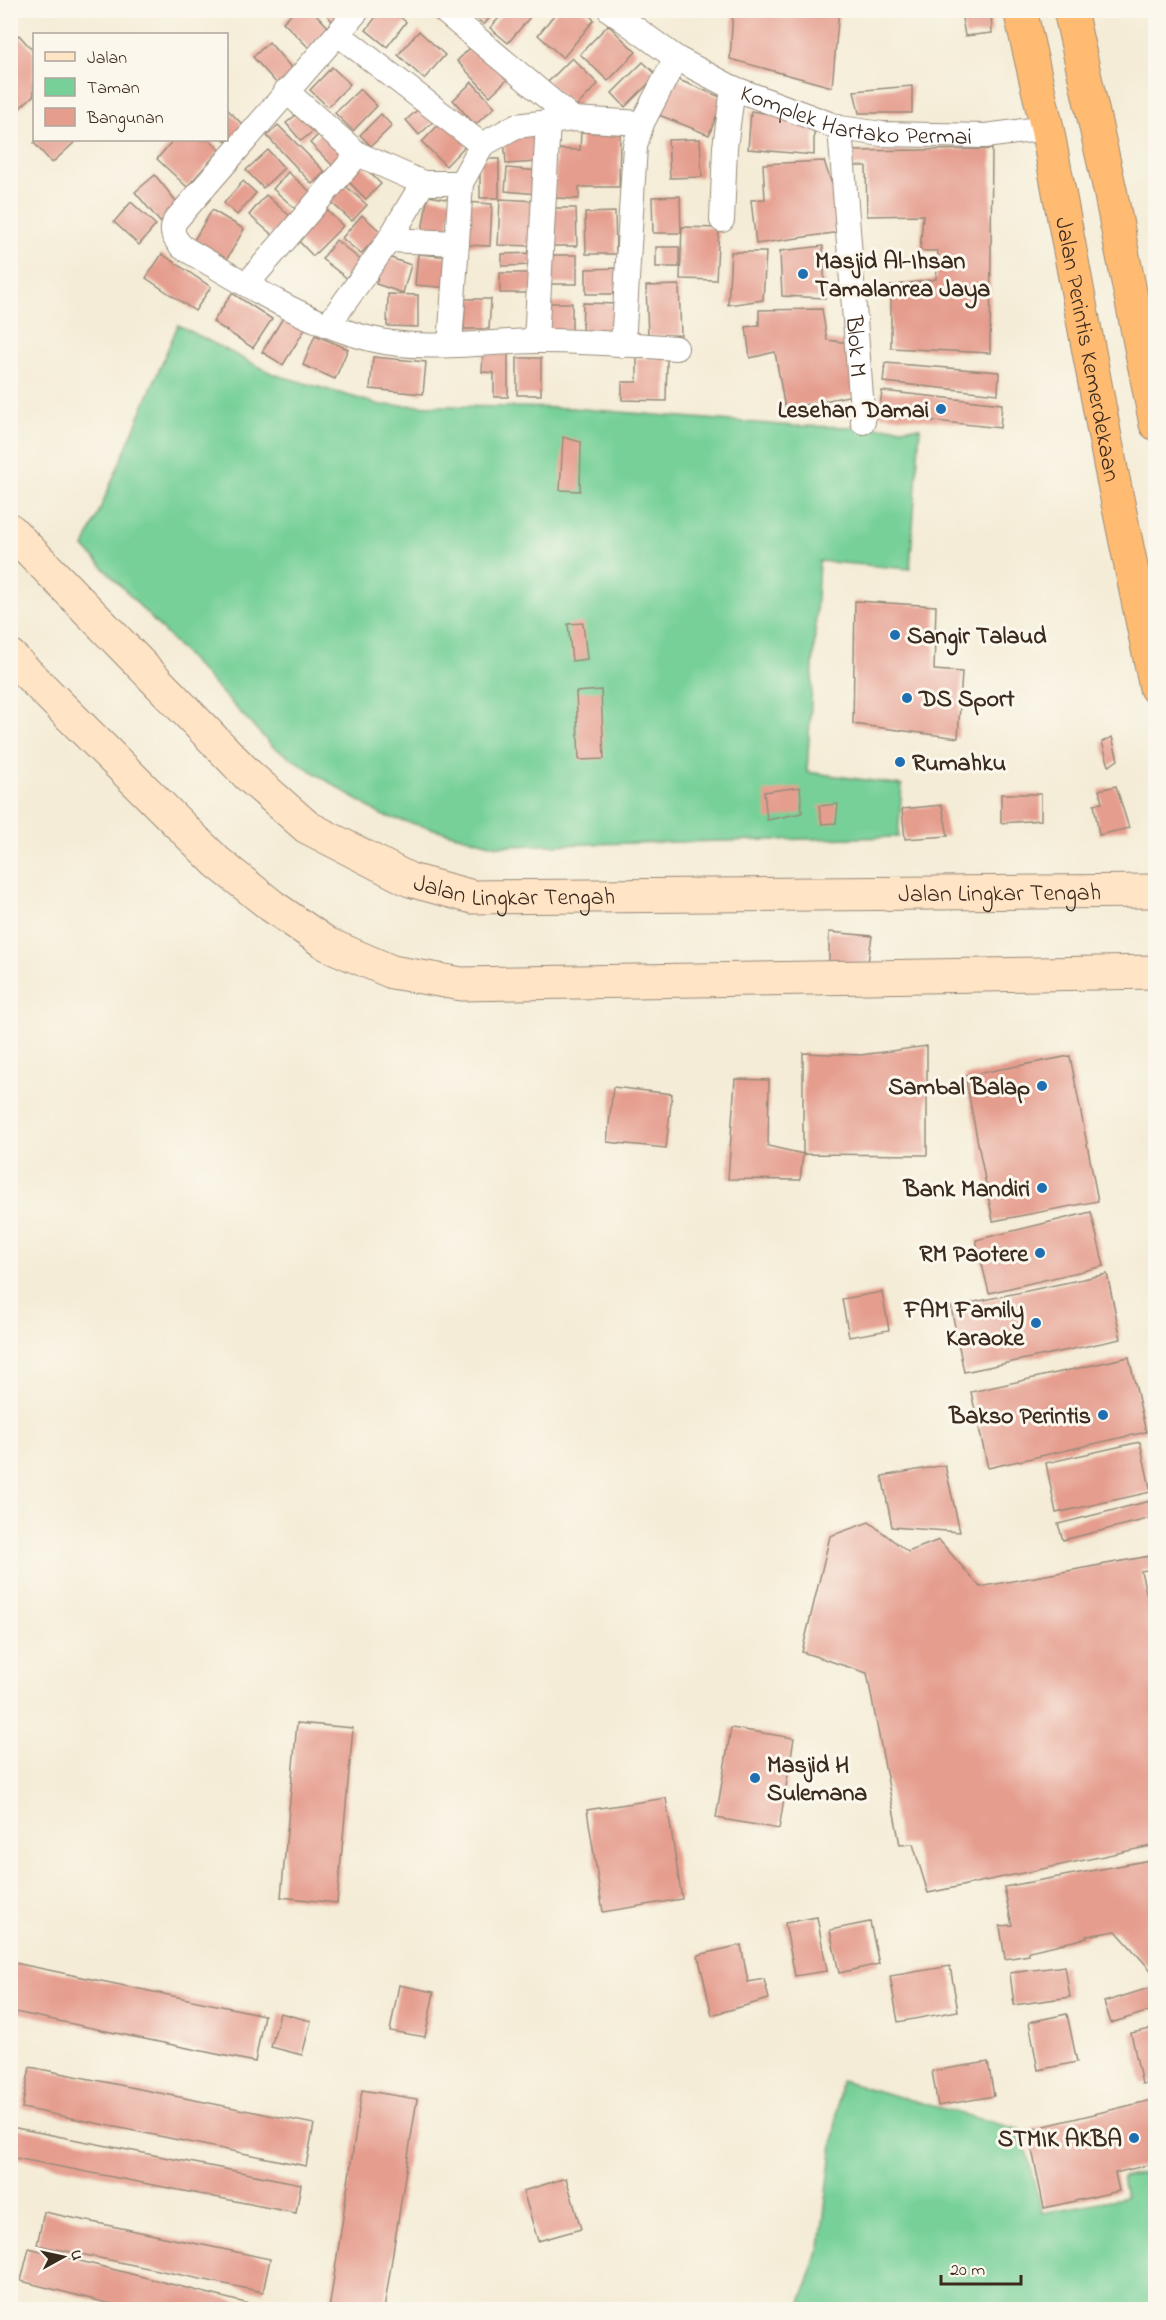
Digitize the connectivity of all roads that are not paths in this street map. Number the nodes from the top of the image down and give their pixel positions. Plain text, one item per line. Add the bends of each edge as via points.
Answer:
1 (358, 10) edge
2 (443, 10) edge
3 (610, 10) edge
4 (1020, 10) edge
5 (1070, 10) edge
6 (338, 34) junction
7 (676, 58) junction
8 (733, 88) junction
9 (286, 91) junction
10 (573, 119) junction
11 (548, 122) junction
12 (642, 123) junction
13 (840, 128) junction
14 (1047, 128) junction
15 (482, 145) junction
16 (358, 154) junction
17 (423, 183) junction
18 (461, 183) junction
19 (722, 220) dead end
20 (389, 240) junction
21 (457, 243) junction
22 (247, 284) junction
23 (329, 324) junction
24 (536, 341) junction
25 (450, 345) junction
26 (623, 345) junction
27 (676, 348) dead end
28 (863, 422) dead end
29 (1155, 424) edge
30 (10, 530) edge
31 (10, 656) edge
32 (1155, 688) edge
33 (1155, 891) edge
34 (1155, 972) edge

1 - 6 street
2 - 10 street
3 - 7 street, Komplek Hartako Permai
4 - 14 highway, Jalan Perintis Kemerdekaan
5 - 29 highway, Jalan Perintis Kemerdekaan via 1108,180
6 - 9 street
6 - 15 street
7 - 8 street, Komplek Hartako Permai
7 - 12 street
8 - 13 street, Komplek Hartako Permai
8 - 19 street via 724,147
9 - 16 street
9 - 22 street via 172,226 172,234 182,247
10 - 11 street
10 - 12 street
11 - 15 street via 516,126
11 - 24 street
12 - 26 street via 635,146
13 - 14 street, Komplek Hartako Permai via 882,134 986,136
13 - 28 street, Blok M
14 - 32 highway, Jalan Perintis Kemerdekaan
15 - 18 street
16 - 17 street
16 - 22 street
17 - 18 street
17 - 20 street
18 - 21 street
20 - 21 street
20 - 23 street
21 - 25 street
22 - 23 street
23 - 25 street via 370,339
24 - 25 street
24 - 26 street
26 - 27 street
30 - 33 main road, Jalan Lingkar Tengah via 248,775 307,827 410,880 473,897
31 - 34 main road via 217,862 327,944 392,972 462,984

